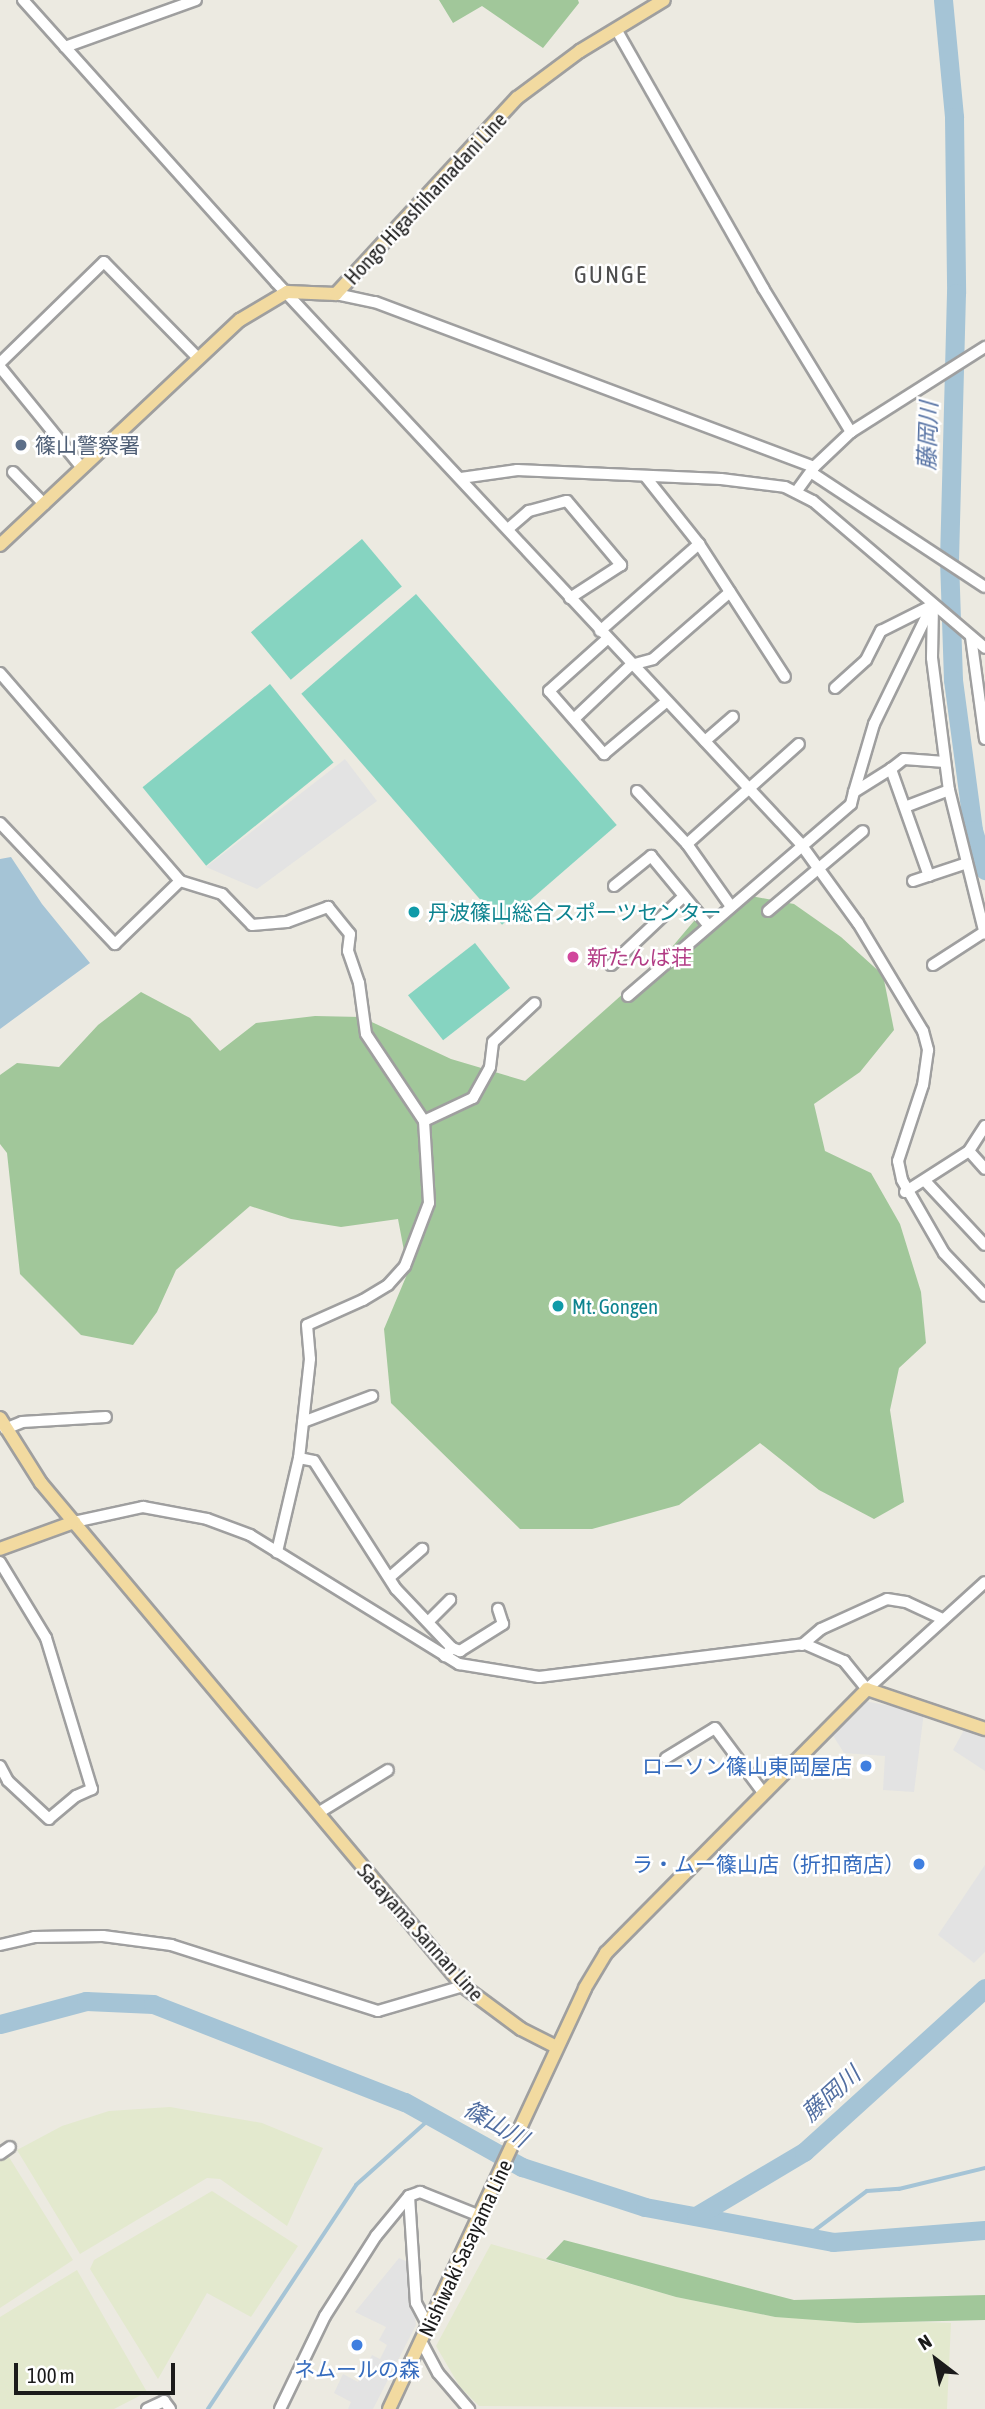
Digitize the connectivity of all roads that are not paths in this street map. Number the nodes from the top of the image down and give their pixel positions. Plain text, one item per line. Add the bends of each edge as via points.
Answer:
1 (23, 0) edge
2 (196, 0) edge
3 (664, 0) edge
4 (616, 29) junction
5 (65, 47) junction
6 (288, 292) junction
7 (336, 294) junction
8 (982, 348) edge
9 (198, 358) junction
10 (0, 365) edge
11 (851, 432) junction
12 (82, 468) junction
13 (813, 470) junction
14 (13, 472) dead end
15 (645, 476) junction
16 (460, 478) junction
17 (796, 492) junction
18 (44, 504) junction
19 (508, 529) junction
20 (699, 544) junction
21 (0, 545) edge
22 (985, 587) edge
23 (730, 592) junction
24 (570, 598) junction
25 (935, 607) junction
26 (969, 633) junction
27 (604, 635) junction
28 (985, 648) edge
29 (631, 665) junction
30 (0, 673) edge
31 (785, 677) dead end
32 (835, 688) dead end
33 (666, 702) junction
34 (733, 717) dead end
35 (574, 719) junction
36 (985, 739) edge
37 (705, 741) junction
38 (799, 744) dead end
39 (945, 762) junction
40 (891, 769) junction
41 (750, 786) junction
42 (949, 790) junction
43 (637, 791) dead end
44 (854, 792) junction
45 (905, 807) junction
46 (0, 823) edge
47 (863, 831) dead end
48 (800, 843) junction
49 (687, 844) junction
50 (967, 863) junction
51 (819, 869) junction
52 (929, 876) junction
53 (180, 881) junction
54 (913, 881) dead end
55 (614, 886) dead end
56 (684, 896) junction
57 (730, 905) junction
58 (768, 911) dead end
59 (708, 925) junction
60 (985, 933) edge
61 (611, 965) dead end
62 (933, 965) dead end
63 (628, 996) dead end
64 (536, 1003) dead end
65 (424, 1121) junction
66 (985, 1126) edge
67 (970, 1150) junction
68 (985, 1169) edge
69 (926, 1182) junction
70 (905, 1192) junction
71 (985, 1245) edge
72 (985, 1296) edge
73 (372, 1396) dead end
74 (106, 1417) dead end
75 (303, 1422) junction
76 (2, 1423) edge
77 (299, 1458) junction
78 (74, 1522) junction
79 (0, 1549) edge
80 (422, 1549) dead end
81 (277, 1552) junction
82 (0, 1562) edge
83 (390, 1577) junction
84 (985, 1582) edge
85 (450, 1600) dead end
86 (498, 1609) dead end
87 (940, 1619) junction
88 (429, 1621) junction
89 (802, 1644) junction
90 (448, 1652) junction
91 (867, 1689) junction
92 (985, 1729) edge
93 (666, 1758) dead end
94 (0, 1766) edge
95 (388, 1770) dead end
96 (764, 1794) junction
97 (318, 1813) junction
98 (0, 1945) edge
99 (463, 1986) junction
100 (556, 2047) junction
101 (409, 2196) junction
102 (481, 2214) junction
103 (428, 2326) junction
104 (421, 2341) junction
105 (147, 2409) edge
106 (170, 2409) edge
107 (280, 2409) edge
108 (388, 2409) edge
109 (469, 2409) edge

1 - 5 street
2 - 5 street
3 - 4 main road, Hongo Higashihamadani Line
4 - 7 main road, Hongo Higashihamadani Line via 517,98
4 - 11 street
5 - 6 street
6 - 7 main road, Hongo Higashihamadani Line
6 - 9 main road via 248,314
6 - 16 street
7 - 13 street via 375,302
8 - 11 street
9 - 10 street via 104,262
9 - 12 main road
10 - 12 street
11 - 13 street
12 - 18 main road
13 - 17 street
13 - 22 street
14 - 18 street
15 - 16 street via 517,470
15 - 17 street via 721,479
15 - 20 street
16 - 19 street
17 - 25 street via 813,501
18 - 21 main road
19 - 24 street
19 - 24 street via 529,511 567,501 621,565
20 - 23 street
20 - 27 street
23 - 29 street via 653,659
23 - 31 street
24 - 27 street
25 - 26 street
25 - 32 street via 881,631 866,660
25 - 39 street via 932,658
25 - 44 street via 874,724
26 - 28 street
26 - 36 street
27 - 29 street
27 - 35 street via 549,691
29 - 33 street
29 - 35 street
30 - 53 street
33 - 35 street via 604,754
33 - 37 street
34 - 37 street
37 - 41 street
38 - 41 street
39 - 40 street via 904,759
39 - 42 street
40 - 44 street
40 - 45 street
41 - 48 street
41 - 49 street
42 - 45 street
42 - 50 street
43 - 49 street
44 - 48 street via 851,803
45 - 52 street
46 - 53 street via 115,944
47 - 51 street
48 - 51 street
48 - 57 street
49 - 57 street
50 - 52 street
50 - 60 street
51 - 58 street
51 - 70 street via 923,1031 928,1050 923,1085 898,1161
52 - 54 street
53 - 65 street via 222,894 252,925 287,922 328,907 350,934 348,951 359,984 366,1034
55 - 56 street via 650,856
56 - 59 street
56 - 61 street
57 - 59 street
59 - 63 street
60 - 62 street
64 - 65 street via 493,1042 490,1067 473,1098
65 - 75 street via 429,1203 422,1230 405,1266 388,1285 307,1325 310,1359
66 - 67 street
67 - 68 street
67 - 69 street
69 - 70 street
69 - 71 street
70 - 72 street via 944,1253
73 - 75 street
74 - 76 street
75 - 77 street
76 - 78 main road, Sasayama Sannan Line
77 - 81 street
77 - 83 street via 314,1461
78 - 79 main road
78 - 81 street via 111,1512 165,1510 250,1535
78 - 97 main road, Sasayama Sannan Line
80 - 83 street
81 - 90 street
82 - 94 street via 46,1638 92,1788 49,1819 8,1781
83 - 88 street
84 - 87 street
85 - 88 street
86 - 90 street via 503,1624 460,1651
87 - 89 street via 906,1602 887,1599 821,1629
87 - 91 street
88 - 90 street
89 - 90 street via 539,1677 500,1674
89 - 91 street via 825,1649 844,1661
91 - 92 main road
91 - 96 main road
93 - 96 street via 715,1728
95 - 97 street
96 - 100 main road via 606,1953
97 - 99 main road, Sasayama Sannan Line
98 - 99 street via 34,1937 103,1936 171,1945 378,2011
99 - 100 main road, Sasayama Sannan Line via 511,2022
100 - 102 main road, Nishiwaki Sasayama Line
101 - 102 street via 420,2192
101 - 103 street via 416,2303
101 - 107 street via 376,2236 325,2316
102 - 103 main road, Nishiwaki Sasayama Line
103 - 104 main road, Nishiwaki Sasayama Line
104 - 108 main road, Nishiwaki Sasayama Line
104 - 109 street via 438,2373
105 - 106 street via 164,2401

